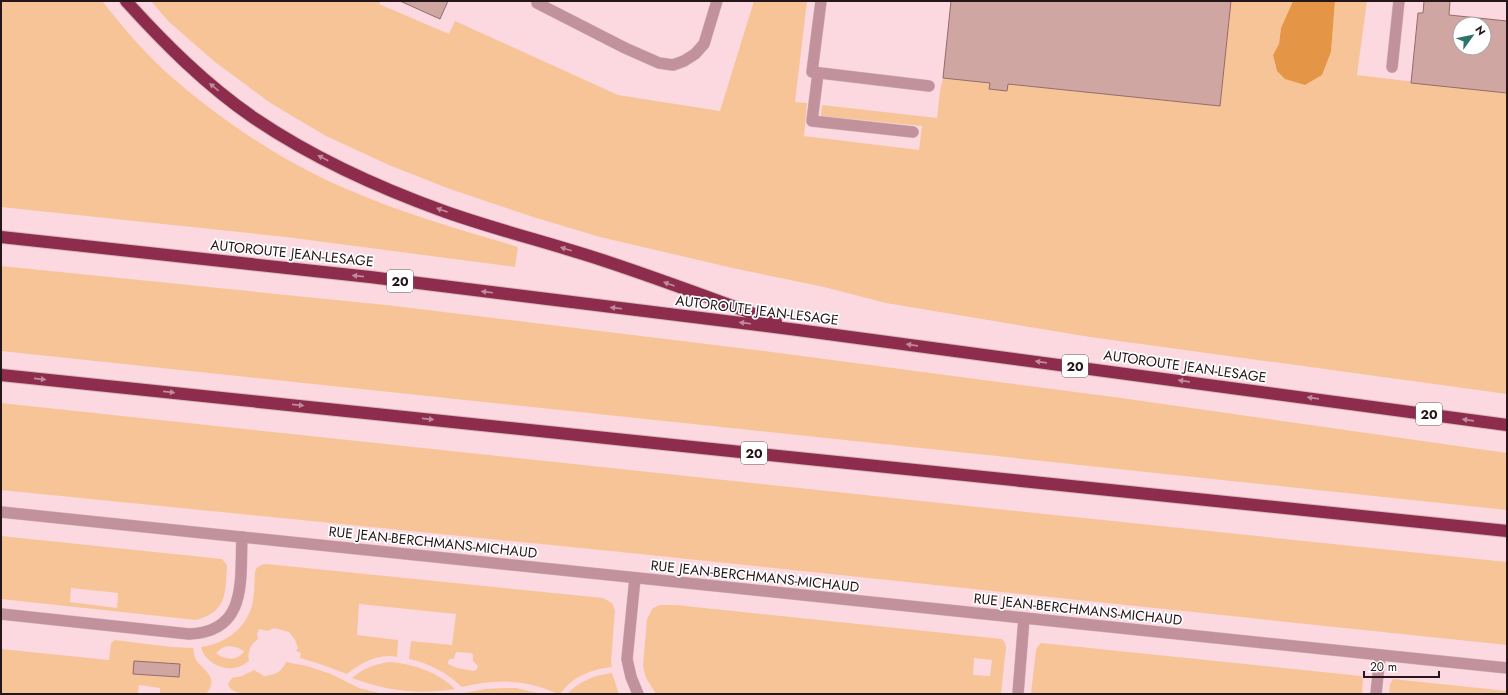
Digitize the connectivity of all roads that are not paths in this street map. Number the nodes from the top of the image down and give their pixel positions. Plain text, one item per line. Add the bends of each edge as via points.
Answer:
1 (126, 1) edge
2 (717, 1) edge
3 (821, 1) edge
4 (1399, 1) edge
5 (537, 3) dead end
6 (1392, 67) dead end
7 (818, 73) junction
8 (929, 86) dead end
9 (913, 132) dead end
10 (1, 237) edge
11 (798, 330) junction
12 (1, 374) edge
13 (1507, 425) edge
14 (1, 512) edge
15 (1507, 530) edge
16 (242, 537) junction
17 (635, 578) junction
18 (1, 614) edge
19 (1024, 618) junction
20 (1380, 655) junction
21 (1507, 668) edge
22 (638, 694) edge
23 (1018, 694) edge
24 (1376, 694) edge

11 -> 1 highway via 603,260 448,212 350,172 254,118 229,99 178,56
2 - 5 street via 704,44 695,54 673,65 625,48
3 - 7 street via 812,72
4 - 6 street
7 - 8 street
7 - 9 street via 812,121
11 -> 10 highway, AUTOROUTE JEAN-LESAGE / 20 via 370,277
13 -> 11 highway, AUTOROUTE JEAN-LESAGE / 20
12 -> 15 highway, 20 via 686,447
14 - 16 street, RUE JEAN-BERCHMANS-MICHAUD
16 - 17 street, RUE JEAN-BERCHMANS-MICHAUD
16 - 18 street via 240,587 236,605 223,624 206,633 189,634
17 - 19 street, RUE JEAN-BERCHMANS-MICHAUD
17 - 22 street via 627,659
19 - 20 street, RUE JEAN-BERCHMANS-MICHAUD
19 - 23 street
20 - 21 street, RUE JEAN-BERCHMANS-MICHAUD
20 - 24 street

